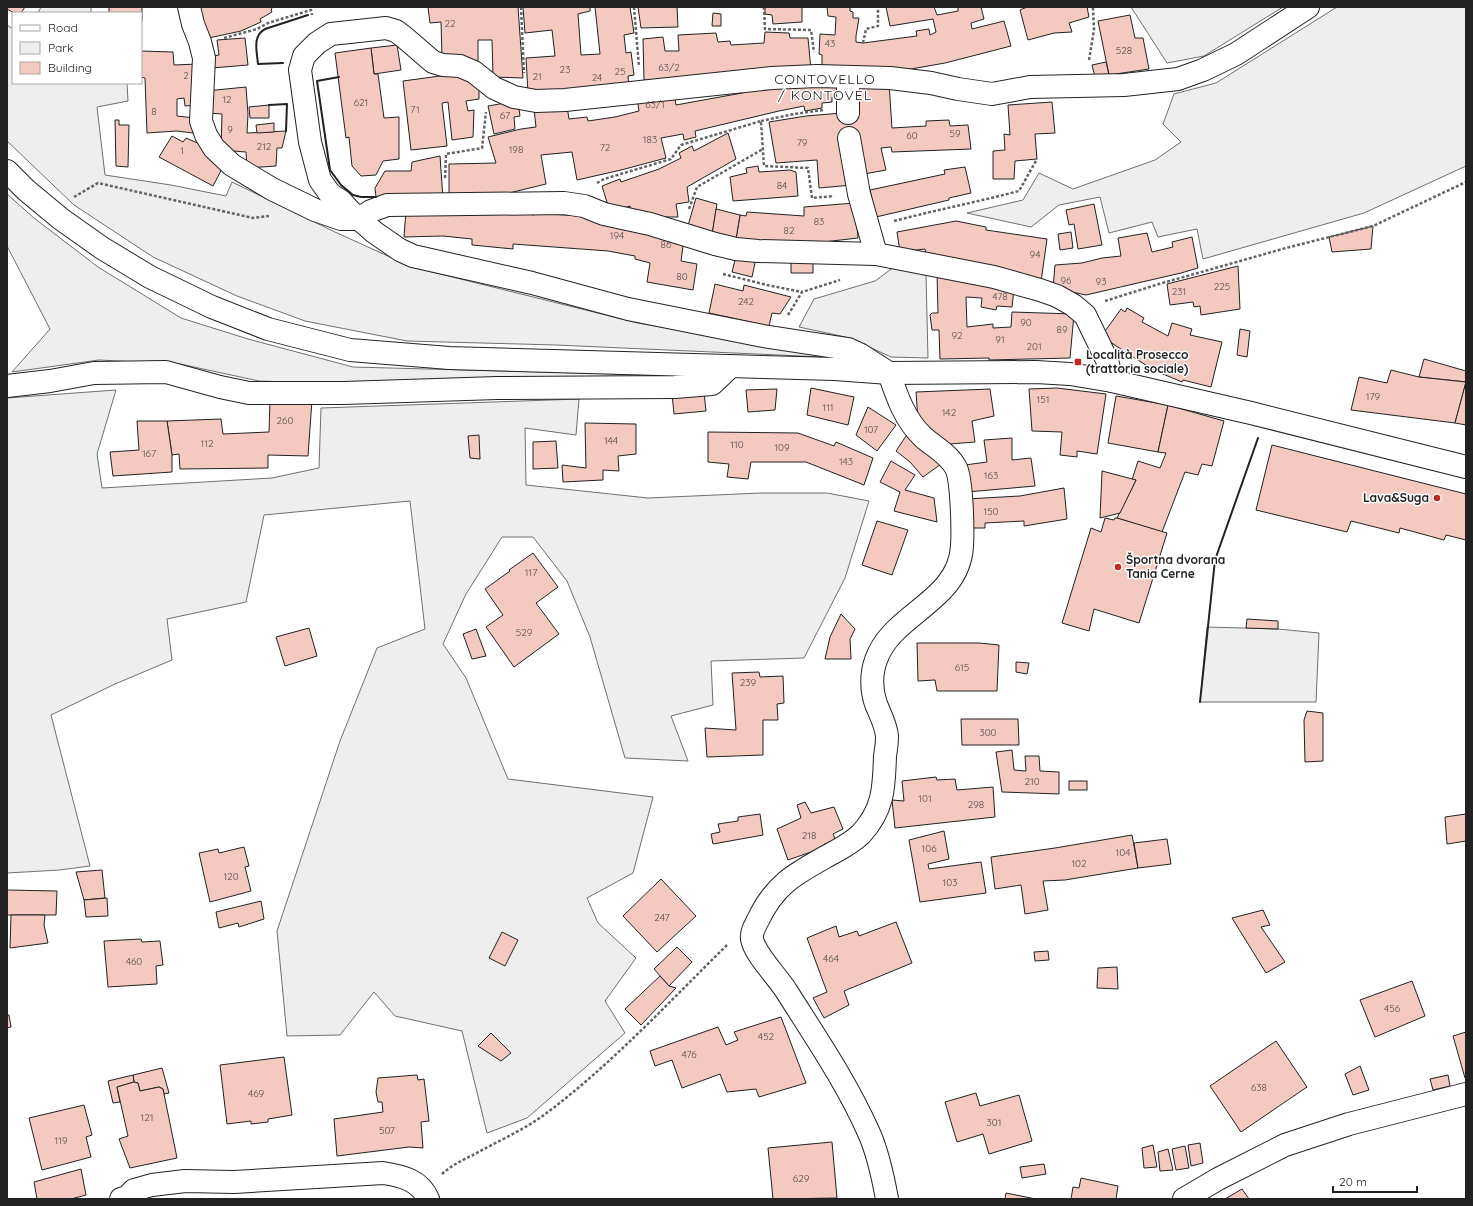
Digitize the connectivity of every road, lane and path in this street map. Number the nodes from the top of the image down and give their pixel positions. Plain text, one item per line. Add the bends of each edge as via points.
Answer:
1 (189, 7) edge
2 (521, 7) edge
3 (634, 7) edge
4 (764, 7) edge
5 (878, 7) edge
6 (1093, 7) edge
7 (1308, 7) edge
8 (200, 42) junction
9 (317, 43) junction
10 (863, 43) dead end
11 (817, 76) junction
12 (848, 78) junction
13 (489, 84) junction
14 (1094, 86) junction
15 (641, 92) junction
16 (525, 99) junction
17 (848, 110) joint
18 (761, 121) junction
19 (849, 138) dead end
20 (763, 148) junction
21 (1037, 158) dead end
22 (7, 171) edge
23 (1466, 182) edge
24 (859, 194) junction
25 (564, 203) junction
26 (43, 204) junction
27 (444, 205) junction
28 (276, 215) dead end
29 (359, 219) junction
30 (868, 227) junction
31 (672, 230) junction
32 (876, 254) junction
33 (843, 279) dead end
34 (1085, 314) junction
35 (780, 338) junction
36 (731, 366) junction
37 (889, 373) junction
38 (1112, 381) junction
39 (7, 386) edge
40 (1466, 467) edge
41 (752, 938) junction
42 (1466, 1094) edge
43 (125, 1198) edge
44 (428, 1199) edge
45 (887, 1199) edge
46 (1184, 1199) edge

1 - 8 street
2 - 16 path
3 - 15 path
4 - 11 path via 765,30 811,30
5 - 10 path via 878,26 866,29
6 - 14 path via 1094,30 1088,64
7 - 14 street via 1236,54 1178,79
8 - 9 path via 233,36 311,10
8 - 29 street via 204,58 201,121 214,148 232,165 272,189 315,210 341,219
9 - 13 street via 331,34 386,28 396,31 433,62 460,66 474,72
9 - 29 street via 304,56 300,70 310,142 320,180 330,194
11 - 12 street
11 - 15 street via 772,78
12 - 14 street via 897,79 992,94 1030,87
12 - 17 street
13 - 16 street via 514,97
13 - 27 path via 482,148 446,154
15 - 16 street via 565,100
17 - 18 path via 794,114
18 - 20 path
18 - 25 path via 681,145 671,159 604,179
19 - 24 street
20 - 24 path via 764,166 808,168 812,198
20 - 31 path via 697,187 690,206
21 - 30 path via 1019,191
22 - 26 street
23 - 34 path via 1373,226 1107,299
24 - 30 street
25 - 27 street
25 - 31 street
26 - 28 path via 68,200 98,183 253,218
26 - 36 street via 102,248 150,277 212,307 268,329 350,350 449,358
27 - 29 street via 387,205
29 - 35 street via 387,242 413,256 532,283 628,309
30 - 32 street
31 - 32 street via 715,244 758,251
32 - 34 street via 994,277 1040,290 1057,296
33 - 35 path via 802,292 787,316
34 - 38 street via 1107,360
35 - 37 street via 848,350
36 - 37 street
36 - 39 street via 712,384 675,387 249,393 166,372 94,373 50,382
37 - 38 street via 1036,372 1070,374
37 - 41 street via 896,395 914,428 956,468 962,519 961,563 941,593 882,646 875,662 872,682 874,700 887,736 885,783 880,805 870,822 847,846 788,879 771,897
38 - 40 street
41 - 44 path via 743,935 730,942 619,1053 543,1116 443,1173 435,1182
41 - 45 street via 845,1084 870,1134
42 - 46 street via 1349,1124 1285,1145
43 - 44 street via 134,1190 185,1181 234,1182 383,1173 411,1181 423,1188

